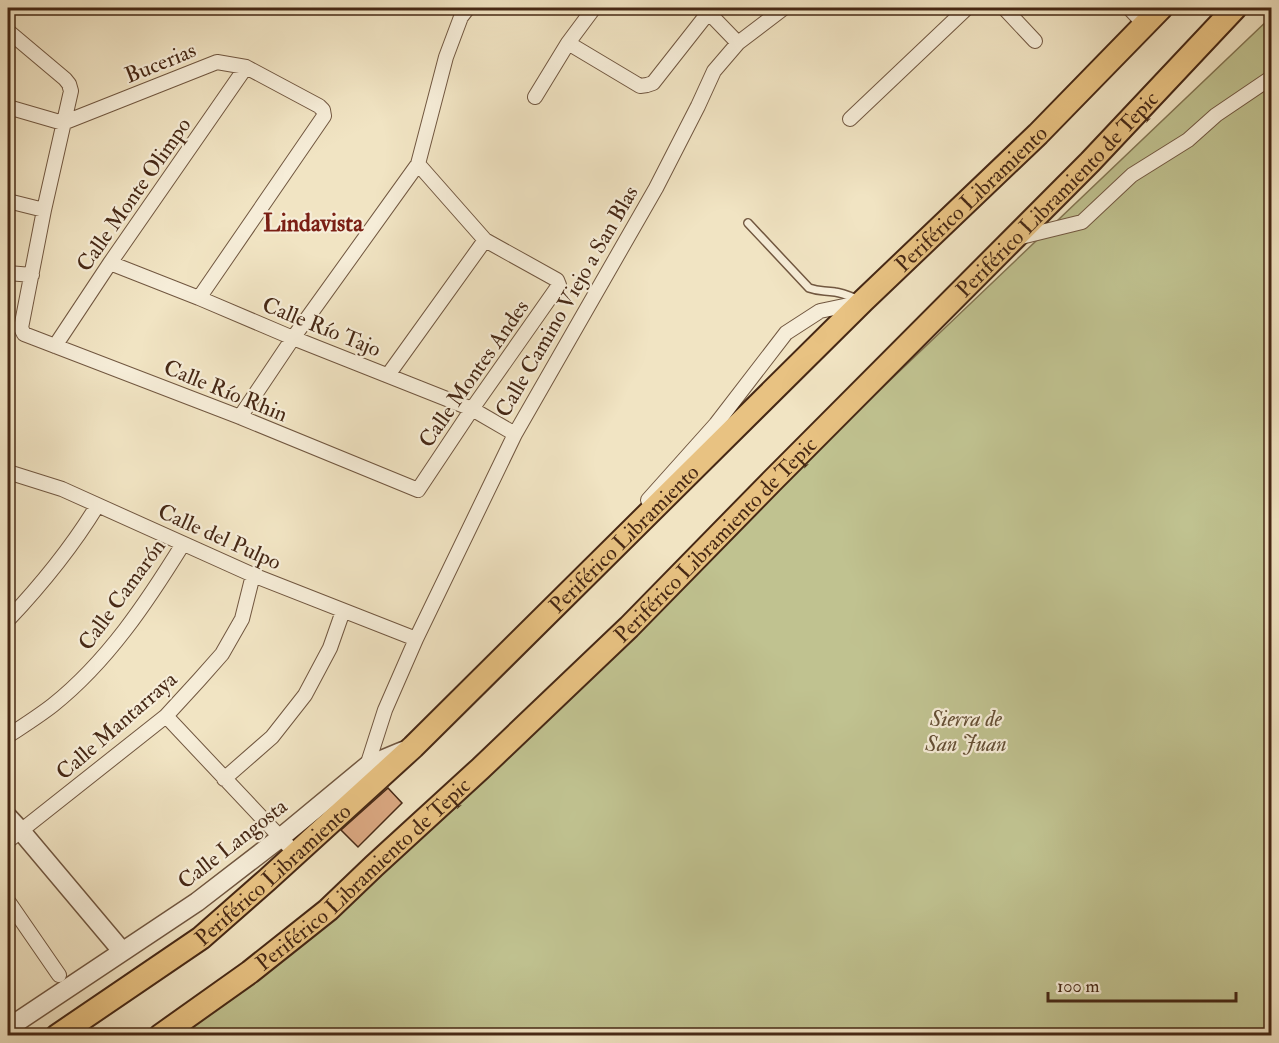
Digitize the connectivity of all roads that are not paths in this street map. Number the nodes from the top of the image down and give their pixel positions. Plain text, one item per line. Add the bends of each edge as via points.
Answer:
1 (468, 8) edge
2 (594, 8) edge
3 (784, 8) edge
4 (967, 8) edge
5 (1004, 8) edge
6 (1129, 8) edge
7 (1161, 8) edge
8 (1235, 8) edge
9 (710, 10) edge
10 (1144, 24) junction
11 (8, 31) edge
12 (1035, 41) dead end
13 (568, 43) junction
14 (738, 43) junction
15 (246, 68) junction
16 (1272, 77) edge
17 (535, 97) dead end
18 (8, 107) edge
19 (850, 119) dead end
20 (63, 123) junction
21 (418, 164) junction
22 (8, 201) edge
23 (44, 210) junction
24 (748, 224) dead end
25 (1012, 239) junction
26 (485, 240) junction
27 (110, 263) junction
28 (8, 273) edge
29 (32, 275) junction
30 (199, 298) junction
31 (863, 302) junction
32 (293, 338) junction
33 (55, 346) junction
34 (388, 375) junction
35 (472, 409) junction
36 (240, 417) junction
37 (514, 434) junction
38 (9, 474) edge
39 (418, 490) joint
40 (97, 506) junction
41 (625, 538) junction
42 (183, 544) junction
43 (253, 575) junction
44 (343, 611) junction
45 (8, 620) edge
46 (416, 639) junction
47 (166, 716) junction
48 (8, 736) edge
49 (413, 747) junction
50 (367, 766) junction
51 (224, 779) junction
52 (8, 817) edge
53 (14, 836) edge
54 (280, 838) junction
55 (296, 854) junction
56 (8, 901) edge
57 (122, 951) junction
58 (59, 975) dead end
59 (8, 1028) edge
60 (57, 1035) edge
61 (160, 1035) edge

1 - 21 street via 446,57
2 - 13 street
3 - 14 street, Calle Camino Viejo a San Blas
4 - 19 street
5 - 12 street
6 - 10 street
7 - 10 highway, Periférico Libramiento
8 - 25 highway, Periférico Libramiento de Tepic
9 - 13 street via 653,83 647,85 640,86
9 - 14 street
10 - 31 highway, Periférico Libramiento via 1038,134
11 - 20 street via 69,84
13 - 17 street
14 - 37 street, Calle Camino Viejo a San Blas via 714,72 656,188
15 - 20 street, Bucerias via 217,62
15 - 27 street, Calle Monte Olimpo
15 - 30 street, Bucerias via 319,106 324,116
16 - 25 street via 1216,115 1188,140 1132,175 1082,222
18 - 20 street
20 - 23 street
21 - 26 street
21 - 32 street
22 - 23 street
23 - 29 street
24 - 31 lane via 809,288 841,293
25 - 61 highway, Periférico Libramiento de Tepic via 629,627 489,761 328,910 250,972
26 - 34 street
26 - 35 street, Calle Montes Andes via 557,280 559,285
27 - 30 street, Calle Río Tajo
27 - 33 street, Calle Monte Olimpo
28 - 29 street
29 - 33 street, Calle Río Rhin via 21,328 24,334
30 - 32 street, Calle Río Tajo
31 - 41 highway, Periférico Libramiento
31 - 41 street via 820,311 786,333 716,424 649,500
32 - 34 street, Calle Río Tajo
32 - 36 street
33 - 36 street, Calle Río Rhin
34 - 35 street, Calle Río Tajo
35 - 37 street, Calle Río Tajo
35 - 39 street, Calle Montes Andes
36 - 39 street, Calle Río Rhin
37 - 46 street, Calle Camino Viejo a San Blas
38 - 40 street, Calle del Pulpo via 62,489
40 - 42 street, Calle del Pulpo
40 - 45 street via 79,535
41 - 49 highway, Periférico Libramiento
42 - 43 street, Calle del Pulpo
42 - 48 street, Calle Camarón via 123,634 89,672 53,705
43 - 44 street, Calle del Pulpo
43 - 47 street, Calle Mantarraya via 242,619 222,654
44 - 46 street, Calle del Pulpo
44 - 51 street via 330,648 306,695 272,737
46 - 50 street via 385,710
47 - 51 street
47 - 53 street, Calle Mantarraya
49 - 50 street, Calle Langosta
49 - 55 highway, Periférico Libramiento
50 - 54 street, Calle Langosta
51 - 54 street
52 - 53 street
53 - 57 street
54 - 55 street
54 - 57 street, Calle Langosta via 196,902
55 - 60 highway, Periférico Libramiento via 201,938
56 - 58 street
57 - 59 street, Calle Langosta

